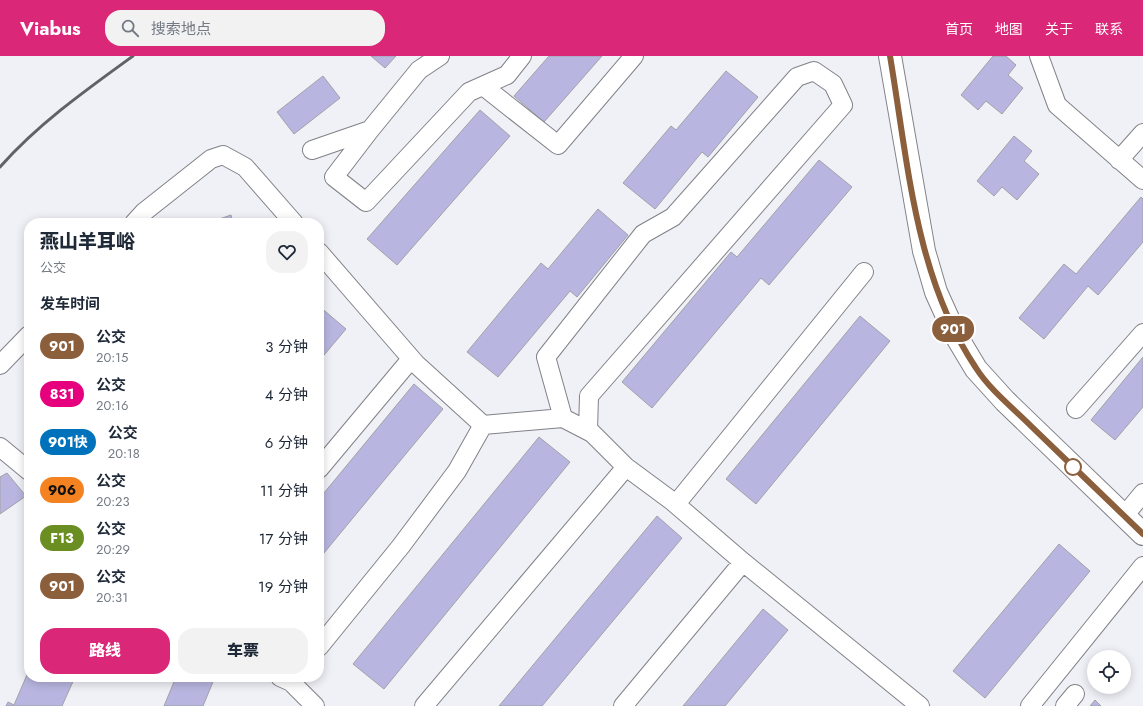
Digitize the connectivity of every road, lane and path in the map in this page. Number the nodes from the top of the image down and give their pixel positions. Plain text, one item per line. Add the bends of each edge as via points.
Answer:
1 (440, 56) edge
2 (522, 56) edge
3 (634, 56) edge
4 (890, 56) edge
5 (1039, 56) edge
6 (483, 86) junction
7 (370, 130) junction
8 (1143, 133) edge
9 (312, 150) dead end
10 (1119, 160) junction
11 (1143, 180) edge
12 (139, 218) edge
13 (290, 218) edge
14 (324, 261) edge
15 (864, 272) dead end
16 (1143, 333) edge
17 (24, 339) edge
18 (411, 359) junction
19 (0, 365) edge
20 (1076, 409) dead end
21 (563, 418) junction
22 (483, 425) junction
23 (588, 431) junction
24 (0, 447) edge
25 (324, 463) edge
26 (24, 467) edge
27 (626, 467) junction
28 (1143, 493) edge
29 (676, 504) junction
30 (1124, 516) junction
31 (1143, 534) edge
32 (743, 562) junction
33 (1143, 566) edge
34 (324, 641) edge
35 (291, 682) edge
36 (315, 706) edge
37 (424, 706) edge
38 (623, 706) edge
39 (920, 706) edge
40 (1030, 706) edge

1 - 7 street via 419,70
2 - 6 street via 507,75
3 - 6 street via 558,145
4 - 30 main road via 924,251 936,292 955,334 976,369 1005,401
5 - 10 street via 1057,105
6 - 7 street via 469,92 366,202 334,177
7 - 9 street
8 - 10 street
10 - 11 street
12 - 13 street via 211,159 223,155 245,167
14 - 18 street
15 - 29 street
16 - 20 street
17 - 19 street
18 - 22 street
18 - 25 street
21 - 22 street
21 - 23 street
21 - 23 street via 546,357 643,234 673,217 797,77 814,71 834,84 843,105 589,396
22 - 34 street via 448,484
23 - 27 street
24 - 26 street
27 - 29 street
27 - 37 street
28 - 30 street
29 - 32 street
30 - 31 main road
32 - 38 street
32 - 39 street
33 - 40 street
35 - 36 street

